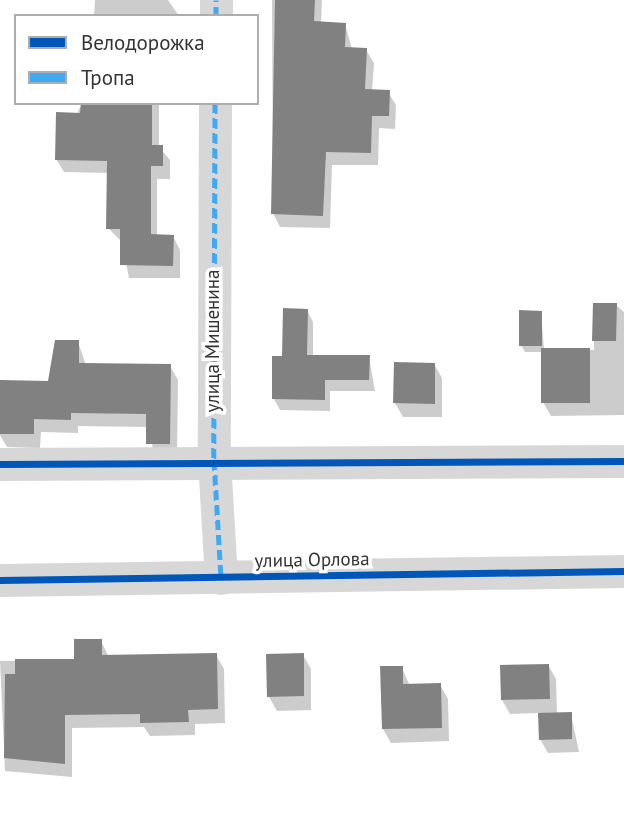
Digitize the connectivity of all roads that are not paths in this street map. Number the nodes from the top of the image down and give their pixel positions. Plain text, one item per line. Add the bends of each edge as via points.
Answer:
1 (215, 105) edge
2 (214, 460) junction
3 (624, 461) edge
4 (0, 464) edge
5 (624, 571) edge
6 (221, 578) junction
7 (0, 580) edge

1 - 2 street, улица Мишенина
2 - 3 street
2 - 4 street
2 - 6 street, улица Мишенина
5 - 6 street, улица Орлова
6 - 7 street, улица Орлова

